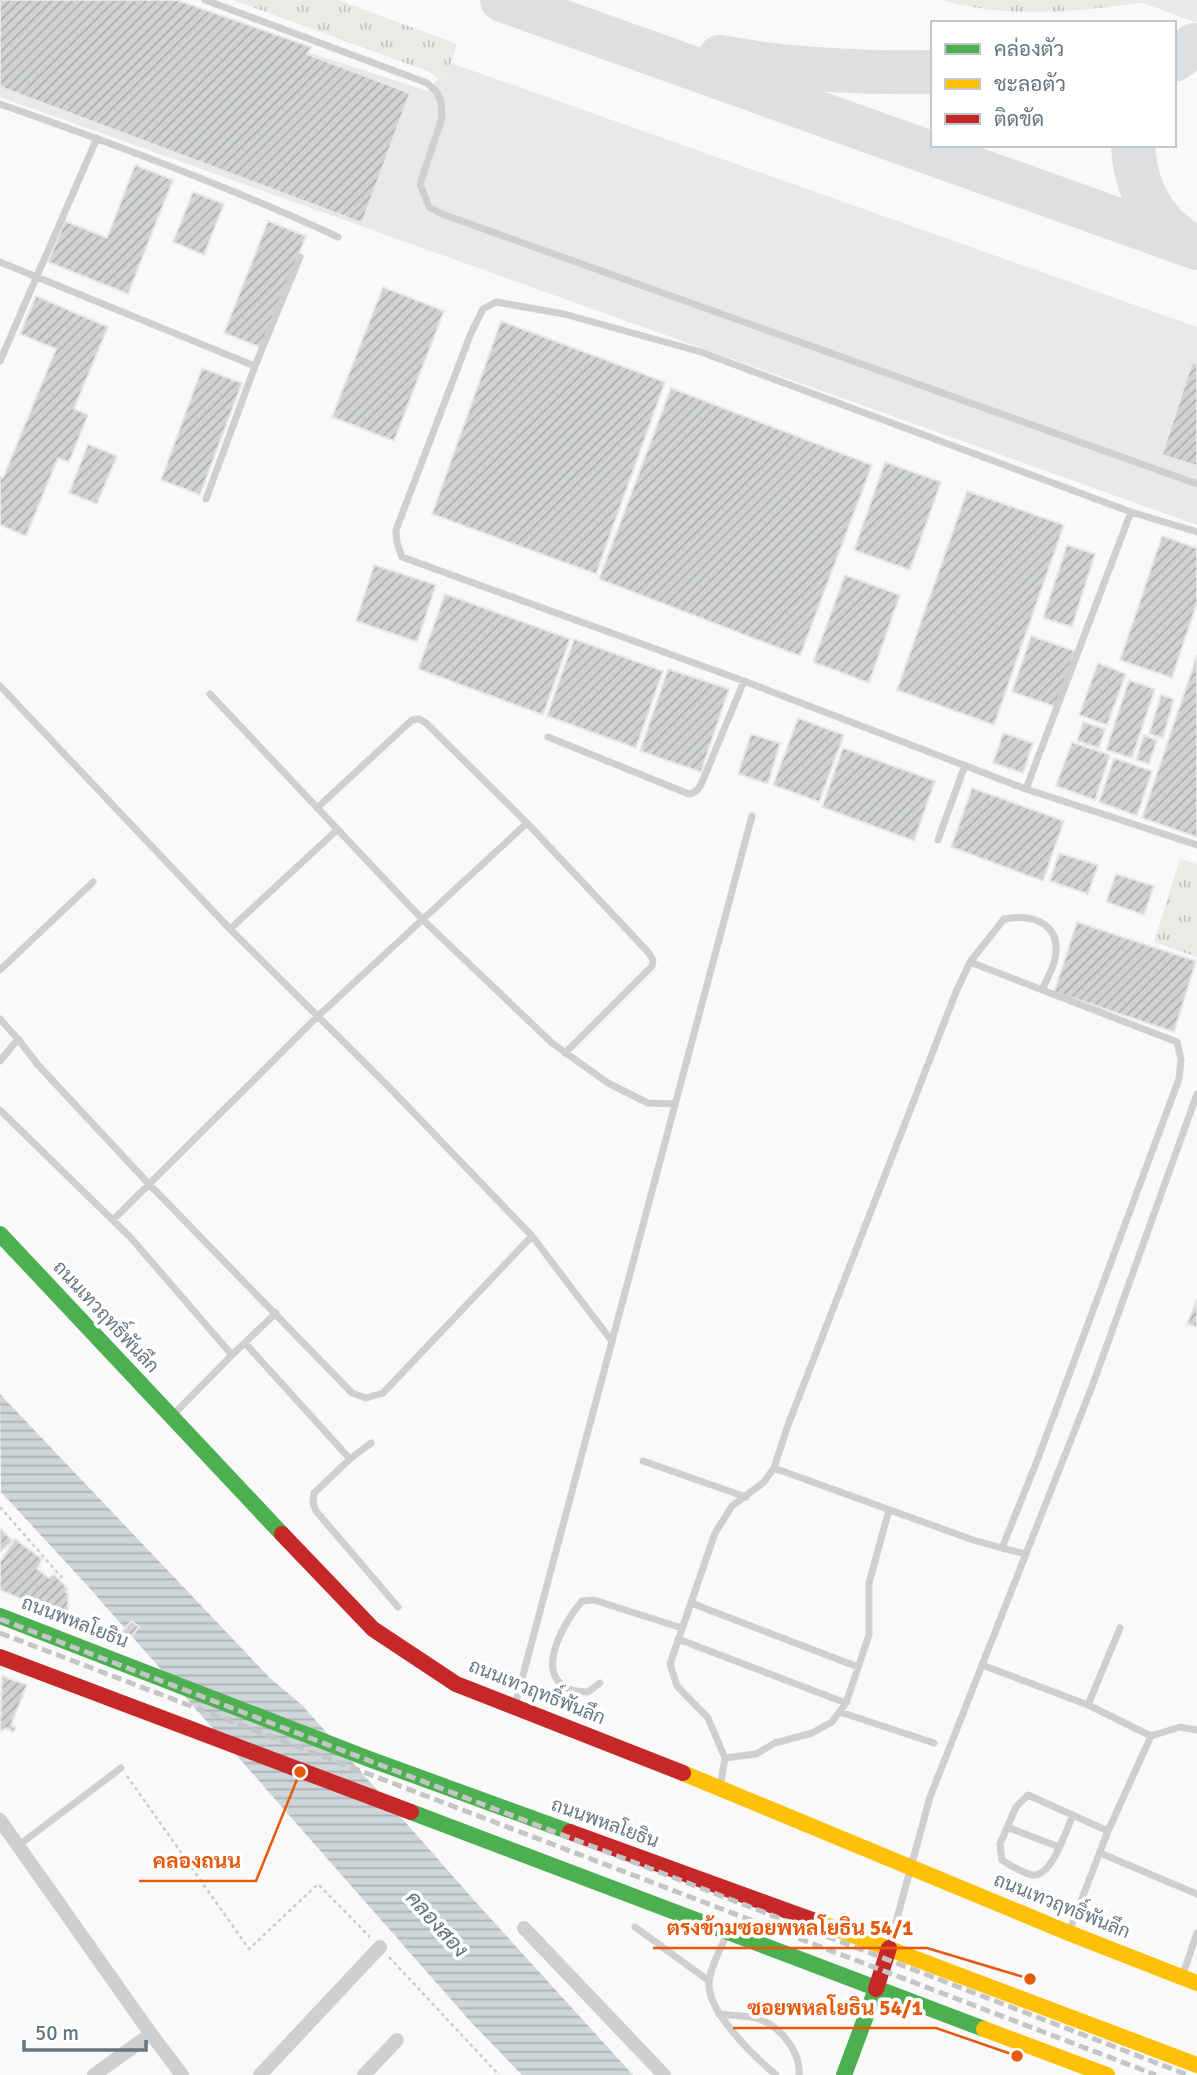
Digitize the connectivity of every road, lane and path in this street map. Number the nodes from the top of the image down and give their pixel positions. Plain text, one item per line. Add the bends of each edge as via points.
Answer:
1 (205, 0) edge
2 (0, 104) edge
3 (97, 138) junction
4 (338, 237) dead end
5 (300, 257) dead end
6 (0, 262) edge
7 (35, 277) junction
8 (0, 361) edge
9 (256, 366) junction
10 (1197, 484) edge
11 (206, 499) dead end
12 (1131, 512) junction
13 (1197, 532) edge
14 (744, 681) junction
15 (0, 686) edge
16 (210, 694) dead end
17 (548, 737) dead end
18 (965, 765) junction
19 (1026, 789) junction
20 (317, 808) junction
21 (752, 816) dead end
22 (527, 823) junction
23 (337, 830) junction
24 (938, 840) dead end
25 (1197, 845) edge
26 (93, 882) dead end
27 (423, 920) junction
28 (230, 929) junction
29 (970, 962) junction
30 (0, 970) edge
31 (1042, 990) junction
32 (318, 1016) junction
33 (0, 1019) edge
34 (18, 1040) junction
35 (565, 1053) junction
36 (0, 1061) edge
37 (1197, 1094) edge
38 (675, 1104) junction
39 (0, 1110) edge
40 (148, 1183) junction
41 (113, 1220) junction
42 (0, 1234) edge
43 (531, 1236) junction
44 (276, 1313) junction
45 (611, 1340) junction
46 (244, 1343) junction
47 (232, 1355) junction
48 (171, 1418) junction
49 (371, 1443) dead end
50 (350, 1459) junction
51 (643, 1461) dead end
52 (774, 1468) junction
53 (746, 1497) junction
54 (0, 1507) edge
55 (889, 1510) junction
56 (1002, 1548) junction
57 (1026, 1554) junction
58 (64, 1580) dead end
59 (691, 1603) junction
60 (398, 1607) dead end
61 (0, 1616) edge
62 (682, 1628) junction
63 (1120, 1628) dead end
64 (678, 1639) junction
65 (0, 1657) edge
66 (982, 1665) junction
67 (858, 1667) junction
68 (600, 1683) dead end
69 (846, 1703) junction
70 (1088, 1705) junction
71 (514, 1706) junction
72 (840, 1712) junction
73 (1197, 1730) edge
74 (1151, 1737) junction
75 (934, 1743) dead end
76 (724, 1758) junction
77 (121, 1768) joint
78 (720, 1788) junction
79 (1073, 1815) junction
80 (0, 1820) edge
81 (1007, 1827) junction
82 (1108, 1831) junction
83 (9, 1841) edge
84 (1059, 1847) junction
85 (1100, 1853) junction
86 (910, 1865) junction
87 (1197, 1894) edge
88 (635, 1927) dead end
89 (524, 1928) dead end
90 (727, 1933) junction
91 (1069, 1933) junction
92 (1197, 1933) edge
93 (380, 1947) junction
94 (888, 1948) junction
95 (1189, 1980) edge
96 (709, 1981) junction
97 (876, 1989) junction
98 (719, 2014) junction
99 (151, 2034) junction
100 (397, 2040) dead end
101 (1197, 2065) edge
102 (94, 2075) edge
103 (183, 2075) edge
104 (260, 2075) edge
105 (364, 2075) edge
106 (499, 2075) edge
107 (664, 2075) edge
108 (776, 2075) edge
109 (799, 2075) edge
110 (844, 2075) edge
111 (1107, 2075) edge

1 - 10 lane via 427,83 436,91 442,118 420,184 429,207 442,214
2 - 3 lane
3 - 4 lane via 267,204
3 - 7 lane
5 - 9 lane
6 - 7 lane
7 - 8 lane
7 - 9 lane
9 - 11 lane
12 - 13 lane
12 - 14 lane via 701,352 564,314 496,302 483,309 396,530 402,557
12 - 19 lane
14 - 17 lane via 693,794
14 - 18 lane
15 - 28 lane
16 - 20 lane
18 - 19 lane
18 - 24 lane
19 - 25 lane
20 - 22 lane via 412,720 419,719
20 - 23 lane
21 - 38 lane
22 - 27 lane
22 - 35 lane via 653,960 652,967
23 - 27 lane
23 - 28 lane
26 - 30 lane
27 - 32 lane
27 - 35 lane
28 - 32 lane
29 - 31 lane
29 - 31 lane via 1004,919 1017,916 1041,921 1053,932 1056,946
29 - 52 lane
31 - 56 lane via 1177,1042 1181,1059 1179,1079
32 - 40 lane
32 - 43 lane
33 - 34 lane
34 - 36 lane
34 - 40 lane
35 - 38 lane via 608,1083 648,1103
37 - 57 lane via 1093,1384
38 - 45 lane
39 - 41 lane
40 - 41 lane
40 - 44 lane
41 - 47 lane
42 - 48 main road, ถนนเทวฤทธิ์พันลึก
43 - 44 lane via 383,1393 366,1398 352,1393
43 - 45 lane
44 - 46 lane
45 - 71 lane
46 - 47 lane
46 - 50 lane
47 - 48 lane
48 - 71 main road, ถนนเทวฤทธิ์พันลึก via 373,1629 456,1684
49 - 50 lane
50 - 60 lane via 314,1493 313,1503
51 - 53 lane
52 - 53 lane
52 - 55 lane
53 - 59 lane via 732,1506 715,1533
54 - 58 path
55 - 56 lane
55 - 67 lane via 869,1583 869,1635
56 - 57 lane
57 - 66 lane
59 - 62 lane
59 - 67 lane
61 - 94 main road, ถนนพหลโยธิน via 369,1759
62 - 64 lane
62 - 68 lane via 594,1600 583,1601 555,1646 551,1666 556,1680 571,1690 588,1692
63 - 70 lane
64 - 69 lane
64 - 76 lane via 670,1664 677,1686 708,1718
65 - 90 main road
66 - 70 lane
66 - 86 lane via 930,1797
67 - 69 lane
69 - 72 lane
70 - 74 lane
71 - 78 main road, ถนนเทวฤทธิ์พันลึก
72 - 75 lane
72 - 76 lane via 812,1733 775,1742 756,1754
73 - 74 lane via 1180,1727
74 - 82 lane
76 - 78 lane
77 - 83 lane
77 - 93 path via 249,1949 318,1884
78 - 86 main road, ถนนเทวฤทธิ์พันลึก
79 - 81 lane via 1028,1795
79 - 82 lane
79 - 84 lane
80 - 83 street
81 - 84 lane
81 - 84 lane via 1000,1844 1002,1860 1031,1875 1041,1874 1051,1865
82 - 85 lane
83 - 99 street
85 - 87 lane
85 - 91 lane
86 - 91 main road, ถนนเทวฤทธิ์พันลึก
86 - 94 lane
88 - 96 lane
89 - 107 street
90 - 96 lane
90 - 97 main road
91 - 95 main road, ถนนเทวฤทธิ์พันลึก
92 - 95 lane
93 - 104 street
93 - 106 path
94 - 97 main road
94 - 101 main road, ถนนพหลโยธิน
96 - 98 lane via 710,1997
97 - 110 main road
97 - 111 main road
98 - 108 lane
98 - 109 lane via 764,2020 787,2039 800,2065
99 - 102 street
99 - 103 street
100 - 105 street

